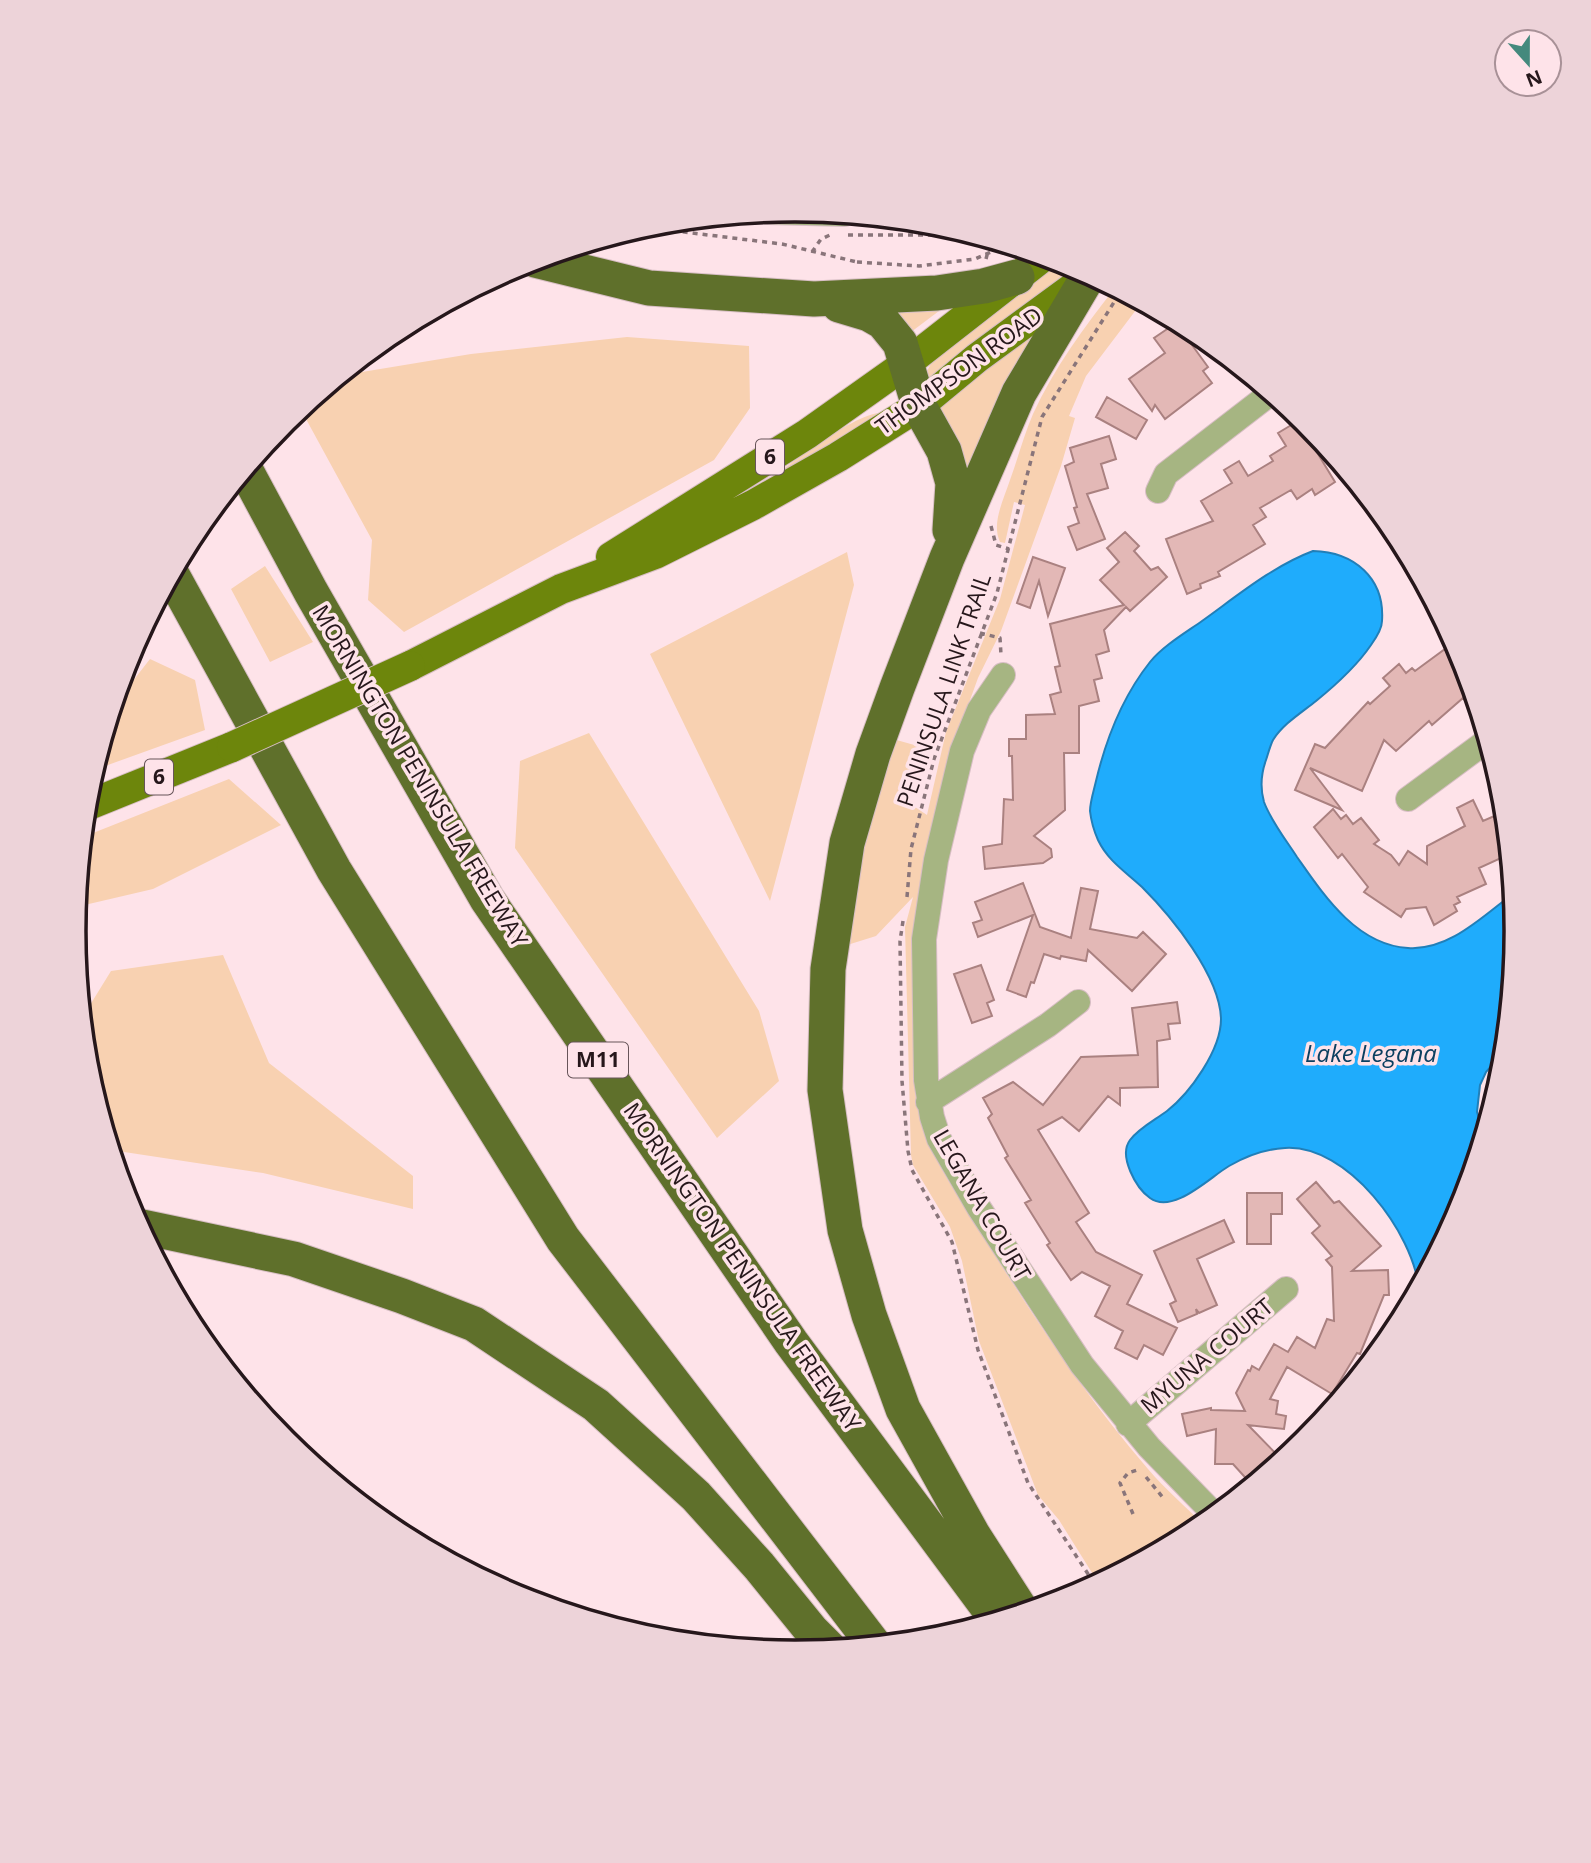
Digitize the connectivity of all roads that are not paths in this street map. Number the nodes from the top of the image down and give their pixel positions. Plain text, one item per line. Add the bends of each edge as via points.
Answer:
1 (1012, 261) edge
2 (554, 264) edge
3 (1080, 282) edge
4 (1084, 284) edge
5 (814, 299) junction
6 (907, 363) junction
7 (1264, 399) edge
8 (919, 406) junction
9 (250, 478) edge
10 (1158, 491) dead end
11 (947, 558) junction
12 (177, 584) edge
13 (561, 589) junction
14 (1003, 675) road end
15 (1480, 746) edge
16 (1408, 799) dead end
17 (98, 801) edge
18 (1078, 1002) dead end
19 (928, 1102) junction
20 (152, 1229) edge
21 (1286, 1289) dead end
22 (1128, 1423) junction
23 (1209, 1509) edge
24 (1018, 1606) edge
25 (992, 1613) edge
26 (868, 1637) edge
27 (821, 1640) edge

1 - 5 highway via 984,286
1 - 6 main road, THOMPSON ROAD / 6
2 - 5 highway via 649,288
3 - 8 main road, THOMPSON ROAD / 6
4 - 11 highway via 1019,393
5 - 6 highway via 883,321 901,343
6 - 8 highway
6 - 13 main road, THOMPSON ROAD / 6 via 807,434
7 - 10 street via 1166,474
8 - 11 highway via 944,451 953,483
8 - 13 main road, THOMPSON ROAD / 6 via 753,505 655,554
9 - 25 highway, MORNINGTON PENINSULA FREEWAY / M11 via 487,899 791,1342
11 - 24 highway via 873,754 847,843 828,969 825,1090 845,1230 903,1409 972,1535
12 - 26 highway via 334,870 564,1239
13 - 17 main road, THOMPSON ROAD / 6, bridge via 410,666 232,747
14 - 19 street, LEGANA COURT via 979,710 962,751 936,860 924,939
15 - 16 street
18 - 19 street
19 - 22 street, LEGANA COURT via 939,1139 979,1208 1073,1351
20 - 27 highway via 294,1259 474,1324 616,1423 696,1496
21 - 22 street, MYUNA COURT
22 - 23 street, LEGANA COURT

